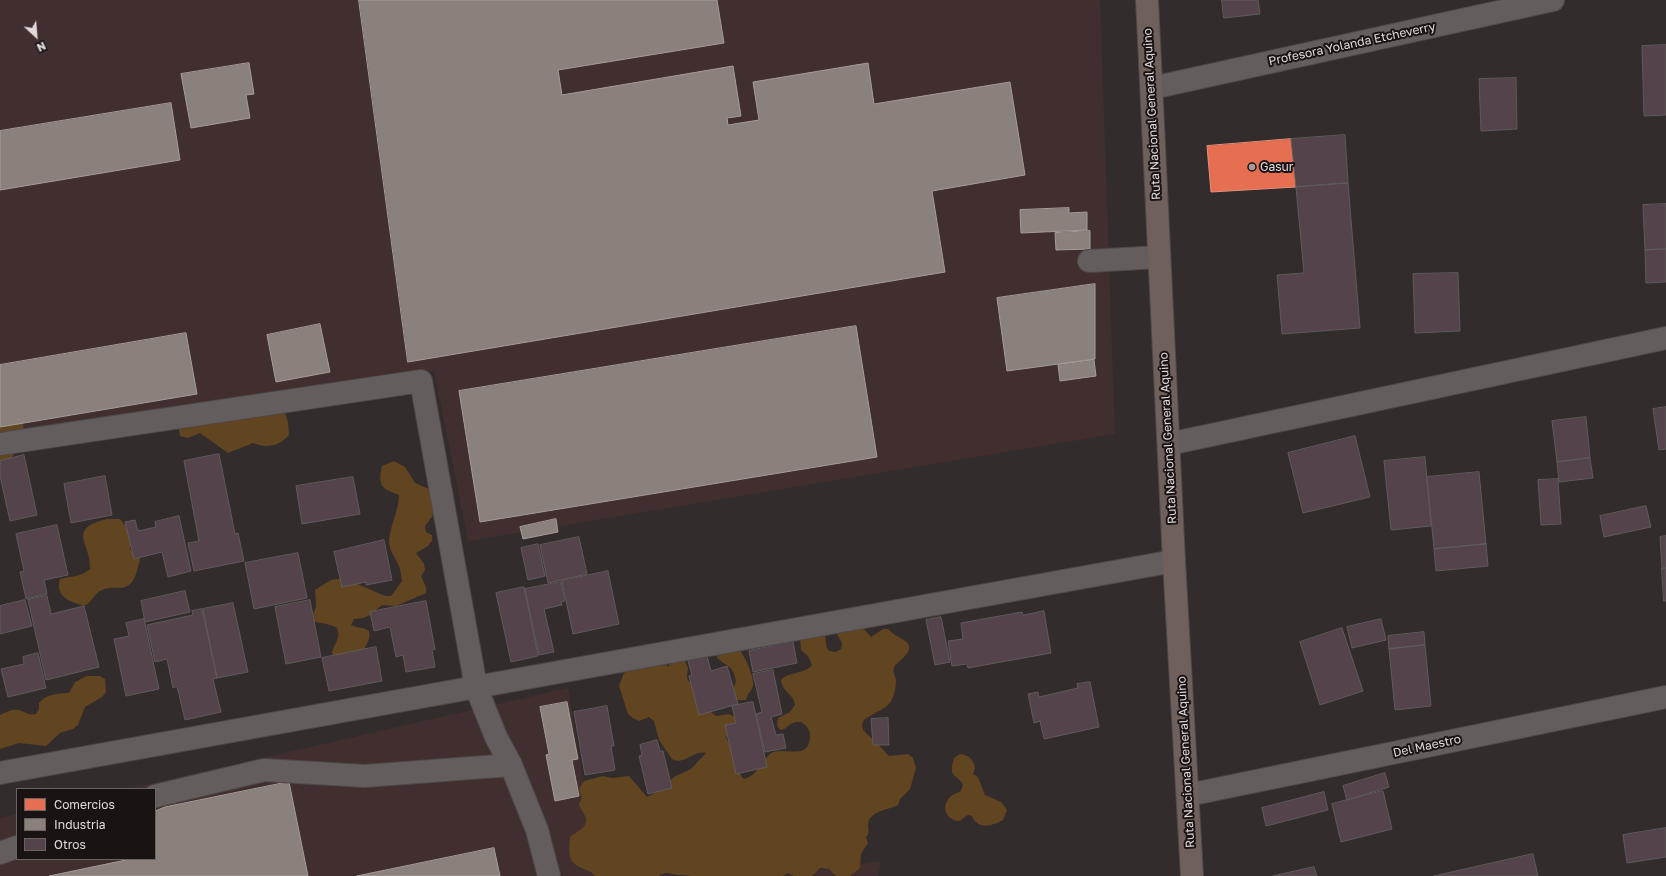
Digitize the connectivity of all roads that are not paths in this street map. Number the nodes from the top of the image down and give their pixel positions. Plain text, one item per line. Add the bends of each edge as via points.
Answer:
1 (1147, 0) edge
2 (1553, 0) edge
3 (1152, 88) junction
4 (1159, 257) junction
5 (1089, 261) dead end
6 (1666, 338) edge
7 (0, 444) edge
8 (1169, 444) junction
9 (1174, 561) junction
10 (476, 687) junction
11 (1666, 697) edge
12 (511, 765) junction
13 (0, 773) edge
14 (1188, 795) junction
15 (156, 796) edge
16 (16, 847) edge
17 (0, 853) edge
18 (549, 876) edge
19 (1192, 876) edge

1 - 3 highway, Ruta Nacional General Aquino
2 - 3 street, Profesora Yolanda Etcheverry
3 - 4 highway, Ruta Nacional General Aquino
4 - 5 street
4 - 8 highway, Ruta Nacional General Aquino
6 - 8 street
7 - 10 street via 421,381
8 - 9 highway, Ruta Nacional General Aquino
9 - 10 street
9 - 14 highway, Ruta Nacional General Aquino
10 - 12 street via 496,737
10 - 13 street
11 - 14 street, Del Maestro
12 - 15 street via 365,776 264,770
12 - 18 street via 537,830
14 - 19 highway, Ruta Nacional General Aquino
16 - 17 street

